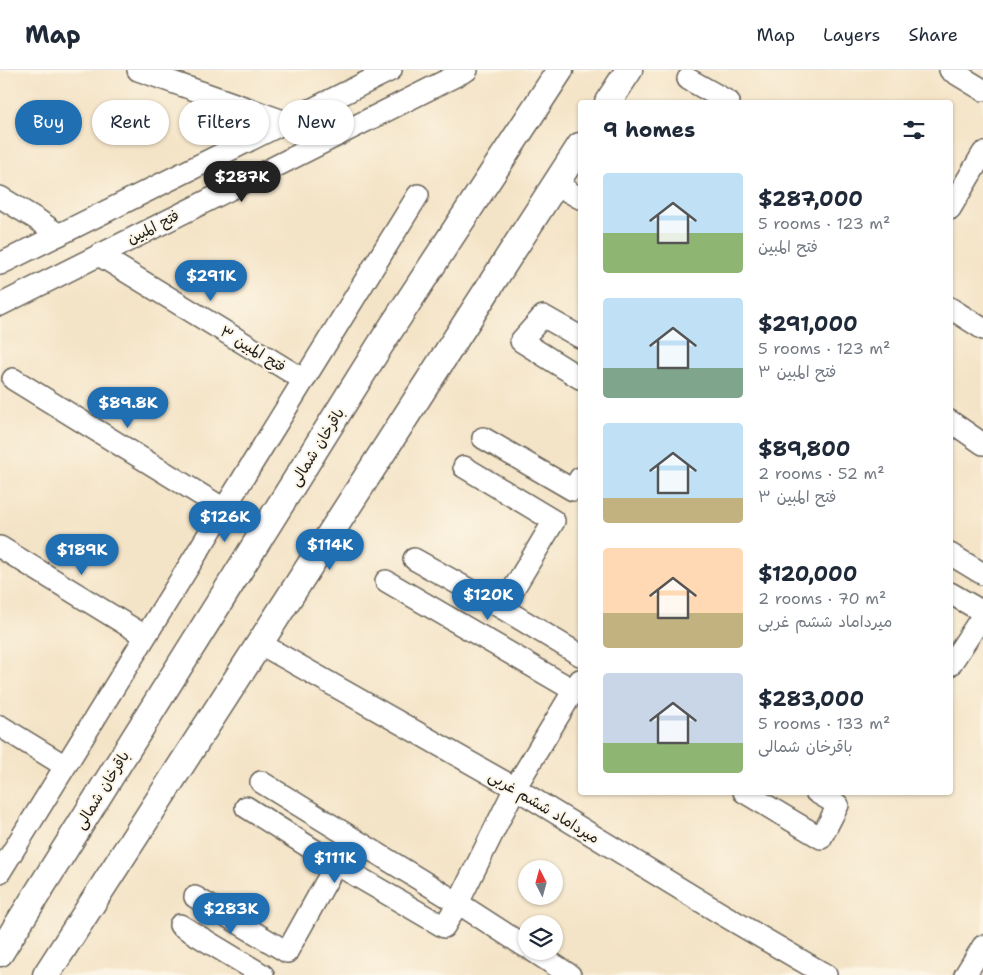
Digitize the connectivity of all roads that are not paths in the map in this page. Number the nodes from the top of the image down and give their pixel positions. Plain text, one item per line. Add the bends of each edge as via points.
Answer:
1 (138, 70) edge
2 (391, 70) edge
3 (467, 70) edge
4 (560, 70) edge
5 (629, 70) edge
6 (950, 70) edge
7 (688, 79) dead end
8 (983, 90) edge
9 (330, 100) edge
10 (609, 100) edge
11 (725, 100) edge
12 (279, 120) edge
13 (279, 126) edge
14 (578, 149) edge
15 (982, 157) edge
16 (555, 184) junction
17 (418, 195) dead end
18 (0, 197) edge
19 (578, 197) edge
20 (953, 204) edge
21 (60, 235) junction
22 (99, 255) junction
23 (0, 264) edge
24 (0, 305) edge
25 (953, 310) edge
26 (983, 329) edge
27 (578, 336) edge
28 (578, 377) edge
29 (13, 379) dead end
30 (304, 380) junction
31 (953, 423) edge
32 (484, 438) dead end
33 (983, 444) edge
34 (464, 467) dead end
35 (578, 481) edge
36 (224, 509) junction
37 (0, 547) edge
38 (953, 556) edge
39 (414, 558) dead end
40 (983, 574) edge
41 (386, 581) dead end
42 (953, 595) edge
43 (502, 608) junction
44 (983, 613) edge
45 (145, 636) junction
46 (259, 643) junction
47 (578, 653) edge
48 (953, 660) edge
49 (578, 688) edge
50 (0, 726) edge
51 (65, 766) junction
52 (261, 782) dead end
53 (515, 788) junction
54 (749, 795) edge
55 (821, 795) edge
56 (246, 807) dead end
57 (336, 864) junction
58 (0, 872) edge
59 (195, 898) dead end
60 (458, 903) junction
61 (180, 925) dead end
62 (518, 942) edge
63 (983, 946) edge
64 (0, 953) edge
65 (547, 960) edge
66 (46, 975) edge
67 (263, 975) edge
68 (570, 975) edge
69 (826, 975) edge
70 (965, 975) edge

1 - 12 street
2 - 9 street
3 - 22 street, فتح المبین
4 - 64 main road, باقرخان شمالی via 379,348
5 - 10 main road
6 - 8 street
7 - 11 street
13 - 21 street
14 - 16 main road
15 - 20 street
16 - 19 street
16 - 46 main road
17 - 30 street
18 - 21 street
21 - 23 street
22 - 24 street, فتح المبین
22 - 30 street, فتح المبین ۳
25 - 26 street
27 - 28 street via 543,316 521,341
29 - 36 street
30 - 36 street
31 - 33 street
32 - 35 street via 573,490
34 - 43 street via 554,521
36 - 45 street
37 - 45 street
38 - 40 street
39 - 43 street
41 - 49 street
42 - 44 street
43 - 47 street
44 - 48 street
45 - 51 street
46 - 53 street, میرداماد ششم غربی
46 - 66 main road
49 - 53 street
50 - 51 street
51 - 58 street
52 - 60 street
53 - 60 street
53 - 69 street, میرداماد ششم غربی
54 - 55 street via 821,838 838,806
56 - 57 street
57 - 59 street via 287,952
57 - 60 street via 444,928
60 - 62 street
61 - 67 street
63 - 70 street
65 - 68 street

